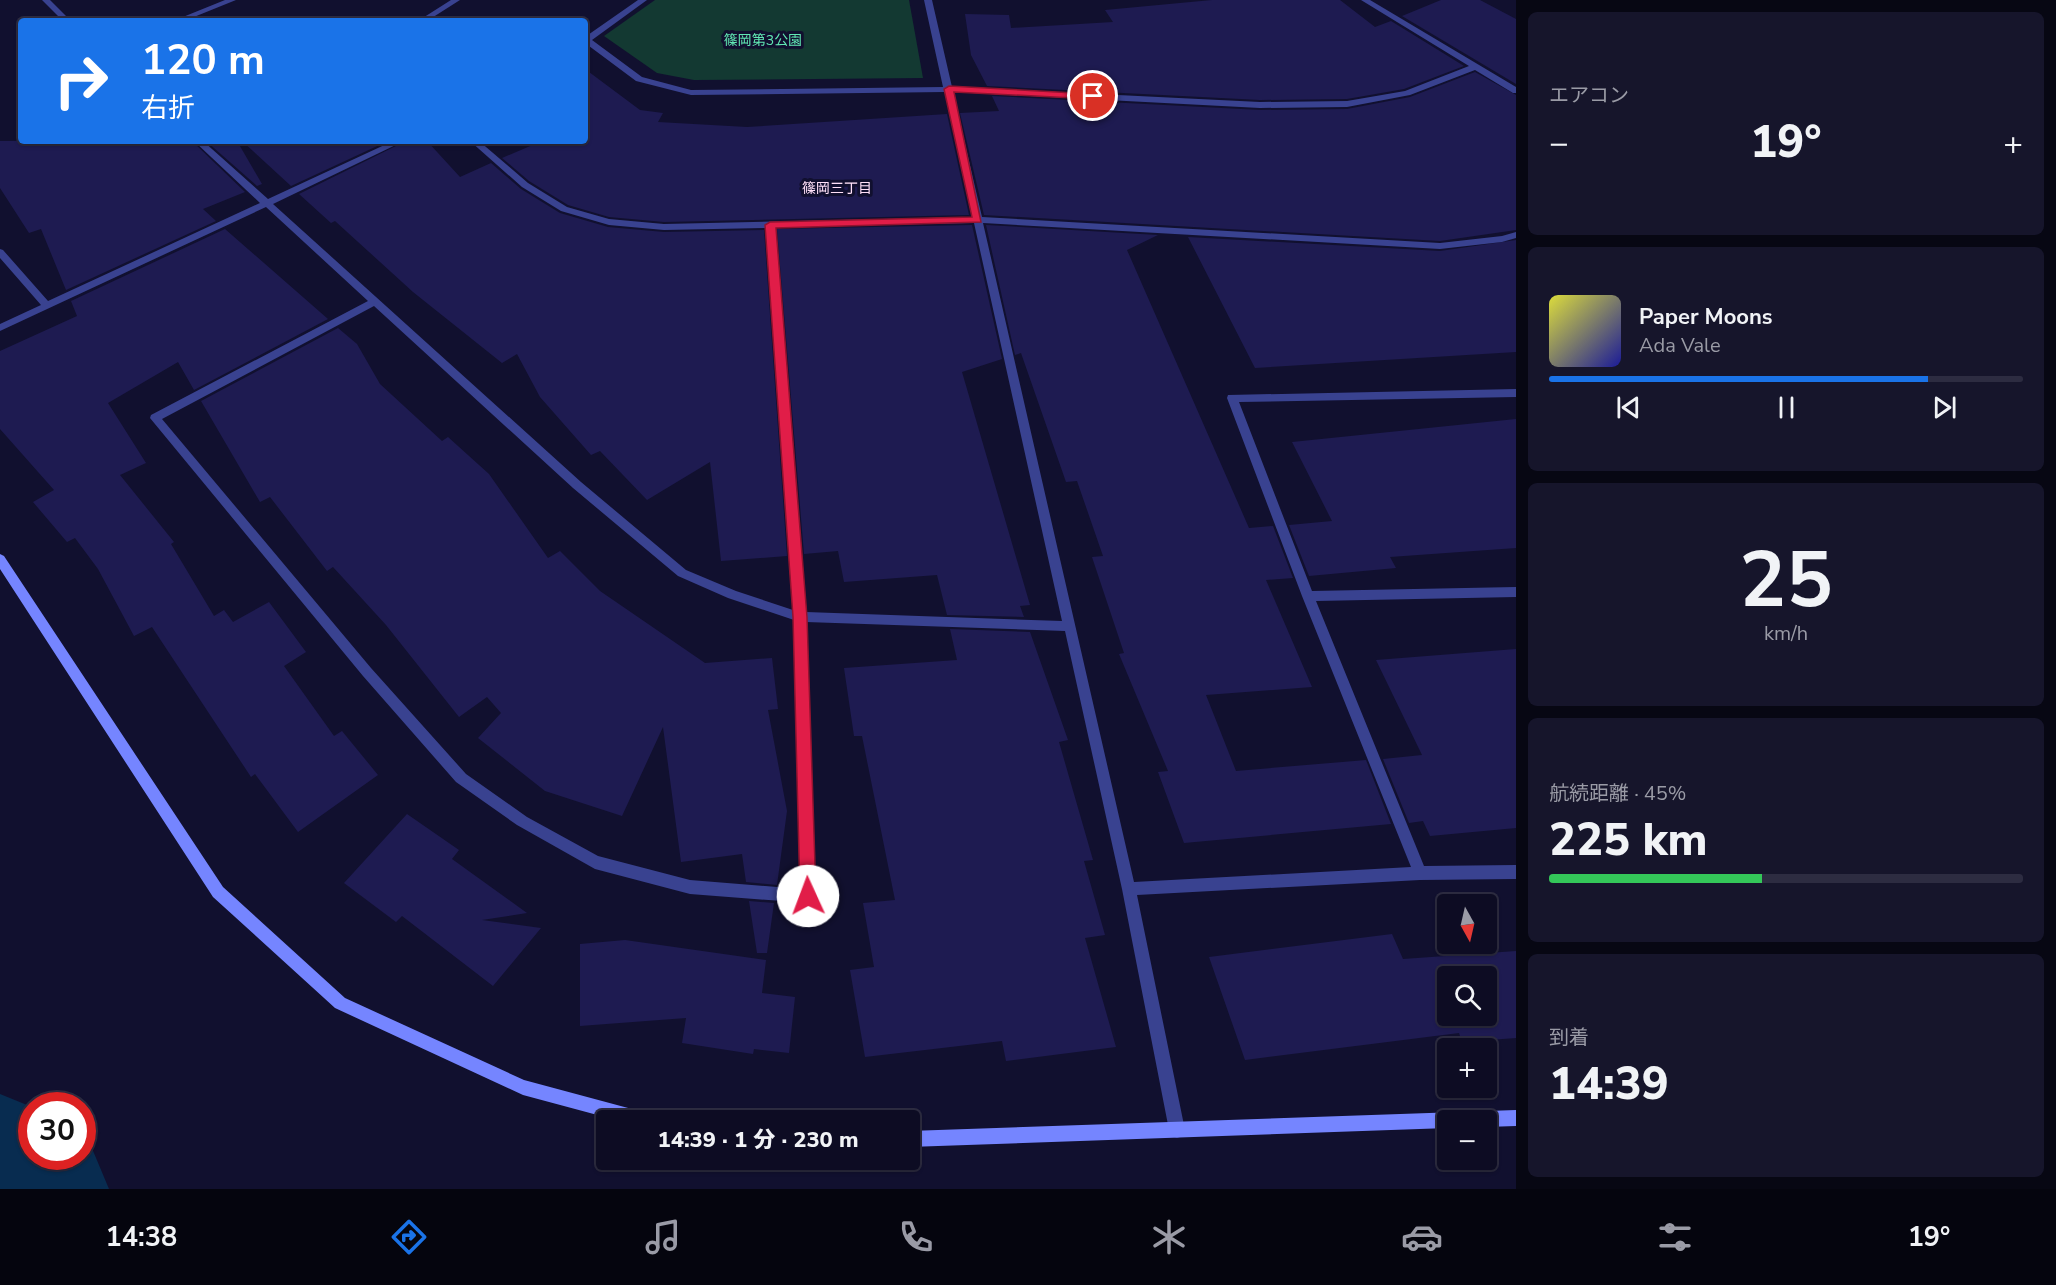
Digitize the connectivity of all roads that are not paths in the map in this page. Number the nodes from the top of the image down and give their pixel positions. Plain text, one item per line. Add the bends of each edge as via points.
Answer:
1 (45, 0) edge
2 (232, 0) edge
3 (456, 0) edge
4 (644, 0) edge
5 (928, 0) edge
6 (1365, 0) edge
7 (64, 18) edge
8 (185, 18) edge
9 (427, 18) edge
10 (588, 40) edge
11 (588, 42) edge
12 (1475, 67) junction
13 (949, 89) junction
14 (1516, 91) edge
15 (201, 144) edge
16 (392, 144) edge
17 (477, 144) edge
18 (266, 202) junction
19 (978, 220) junction
20 (770, 225) junction
21 (1516, 235) edge
22 (0, 252) edge
23 (375, 301) junction
24 (46, 306) junction
25 (0, 328) edge
26 (1516, 393) edge
27 (0, 559) edge
28 (1516, 592) edge
29 (1308, 596) junction
30 (800, 617) junction
31 (1068, 626) junction
32 (1516, 872) edge
33 (1420, 873) junction
34 (1129, 889) junction
35 (607, 1110) edge
36 (1516, 1118) edge
37 (1177, 1130) junction
38 (920, 1139) edge

1 - 7 street
2 - 8 street
3 - 9 street
4 - 10 street
5 - 13 street
6 - 12 street
11 - 13 street via 639,79 691,93
12 - 13 street via 1407,93 1347,105 1260,105
12 - 14 street
13 - 19 street
15 - 18 street
16 - 18 street
17 - 20 street via 525,185 564,208 609,222 664,227
18 - 23 street
18 - 24 street
19 - 20 street
19 - 21 street via 1440,246
19 - 31 street
20 - 30 street
22 - 24 street
23 - 30 street via 578,485 682,573 732,596
23 - 30 street via 155,417 367,672 461,778 522,820 595,862 690,887 808,896
24 - 25 street
26 - 29 street via 1232,398
27 - 35 street via 218,891 340,1003 523,1087
28 - 29 street
29 - 33 street
30 - 31 street
31 - 34 street
32 - 33 street
33 - 34 street
34 - 37 street
36 - 37 street
37 - 38 street

